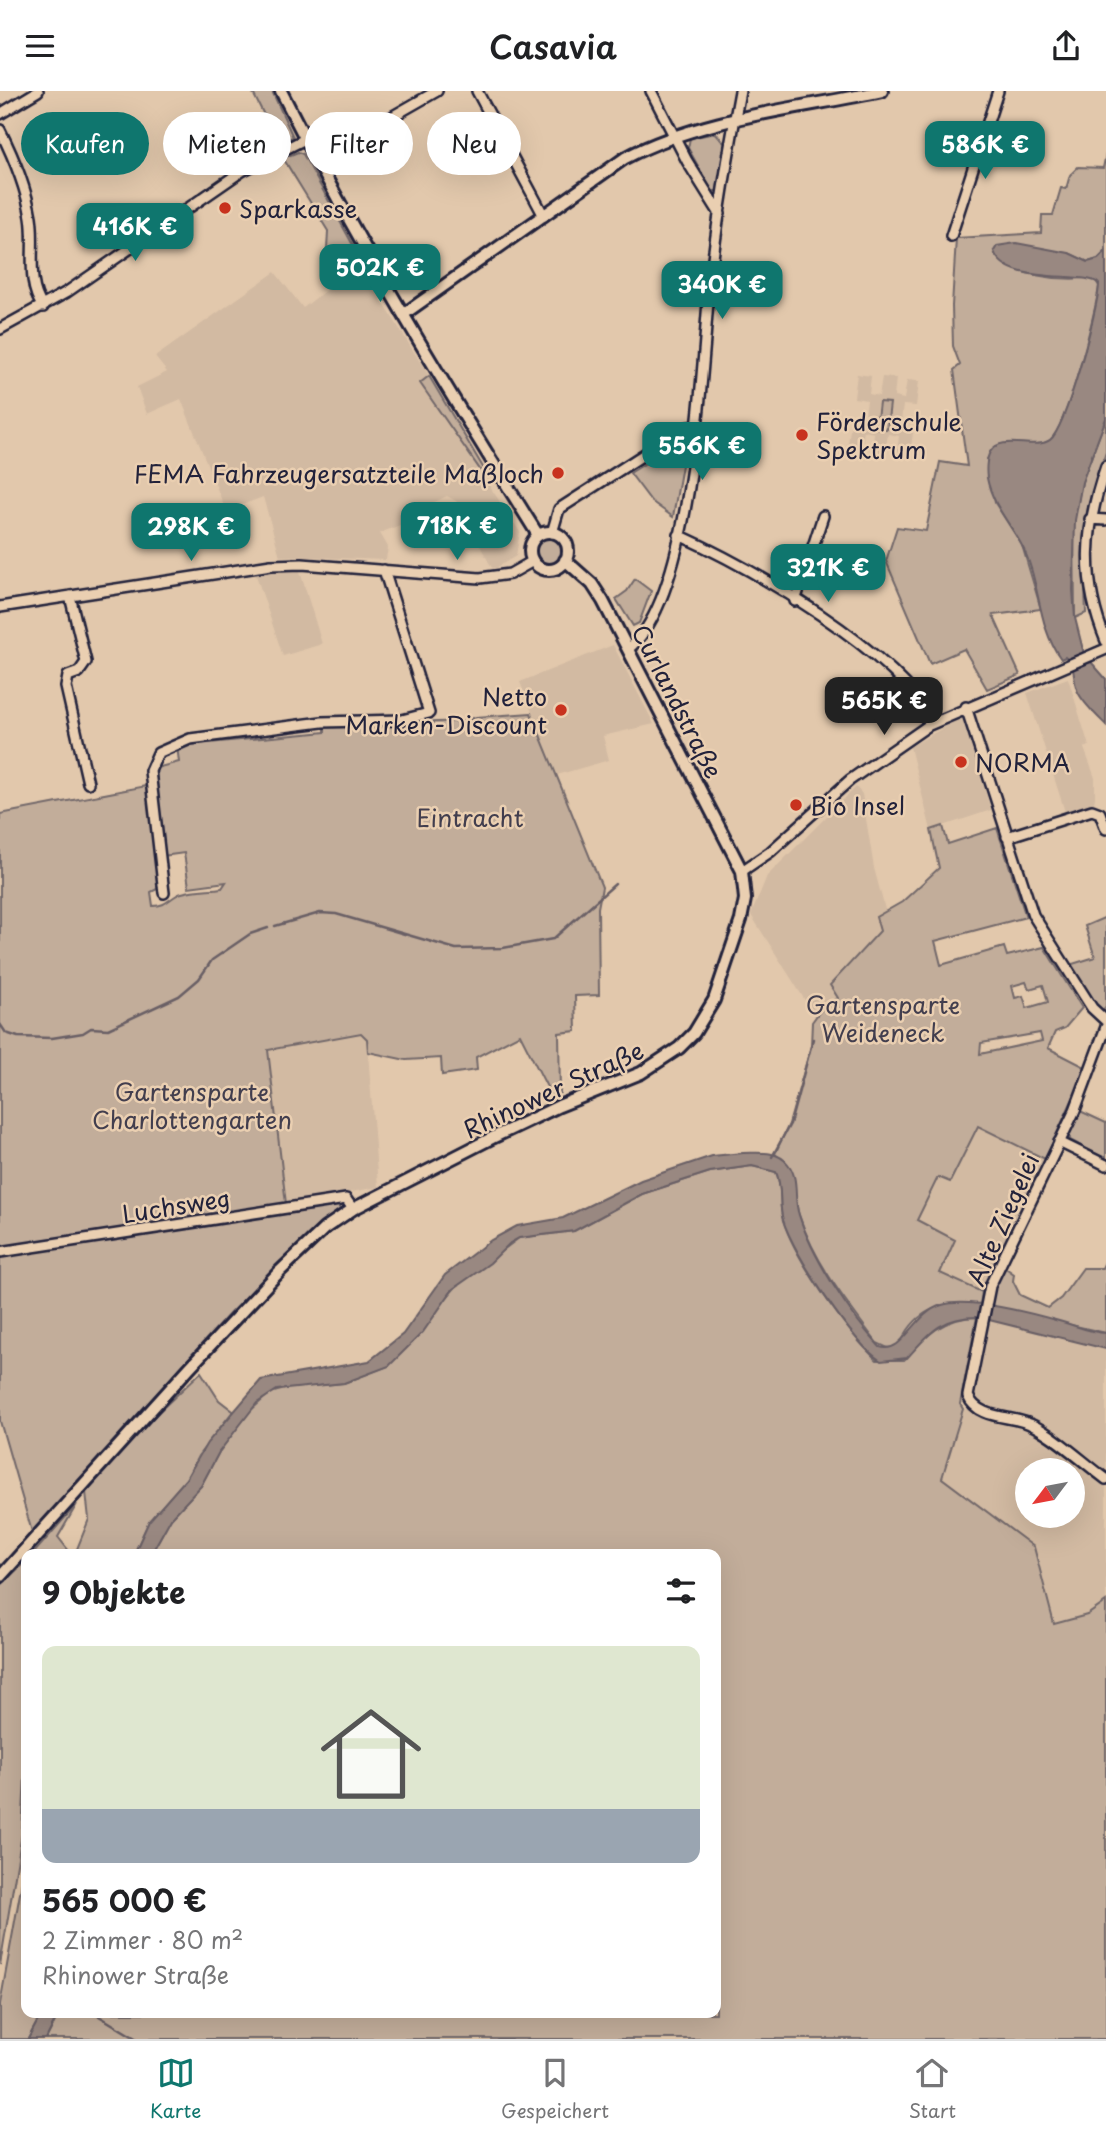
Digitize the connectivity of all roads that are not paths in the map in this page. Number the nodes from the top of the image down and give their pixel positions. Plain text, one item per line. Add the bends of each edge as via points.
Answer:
1 (38, 91) edge
2 (281, 91) edge
3 (437, 91) edge
4 (477, 91) edge
5 (651, 91) edge
6 (740, 91) edge
7 (882, 91) edge
8 (998, 91) edge
9 (400, 112) edge
10 (0, 114) edge
11 (734, 121) junction
12 (0, 130) edge
13 (673, 135) junction
14 (305, 139) joint
15 (325, 175) edge
16 (720, 214) junction
17 (544, 216) junction
18 (951, 236) dead end
19 (43, 307) junction
20 (404, 314) junction
21 (0, 329) edge
22 (698, 425) junction
23 (1106, 466) edge
24 (824, 516) dead end
25 (1090, 519) junction
26 (1106, 520) edge
27 (552, 533) junction
28 (538, 535) junction
29 (679, 535) junction
30 (565, 560) junction
31 (533, 561) junction
32 (384, 570) junction
33 (70, 596) junction
34 (795, 600) junction
35 (0, 607) edge
36 (1106, 641) edge
37 (628, 649) junction
38 (1106, 649) edge
39 (966, 707) junction
40 (935, 722) junction
41 (88, 783) dead end
42 (1106, 829) edge
43 (1007, 837) junction
44 (742, 871) junction
45 (164, 893) dead end
46 (1106, 1024) edge
47 (1059, 1142) junction
48 (1106, 1165) edge
49 (353, 1209) junction
50 (0, 1252) edge
51 (1106, 1479) edge
52 (25, 1549) edge
53 (21, 1554) edge
54 (0, 1577) edge

1 - 10 street
2 - 14 main road
3 - 9 street
4 - 17 street
5 - 13 street
6 - 11 street
7 - 11 main road
8 - 18 street
11 - 13 main road
11 - 16 street
12 - 19 street via 27,198 34,236 33,289
13 - 16 street
13 - 17 main road via 625,158
14 - 19 street via 242,171
15 - 20 main road
16 - 22 street
17 - 20 main road
19 - 21 street
20 - 28 main road via 452,401
22 - 27 street via 685,428 559,509
22 - 29 street
23 - 25 street
24 - 34 street
25 - 26 street
25 - 36 street via 1088,582 1092,609
27 - 28 main road
27 - 30 main road via 566,543
28 - 31 main road via 530,547
29 - 34 street
29 - 37 street via 671,578 645,632
30 - 31 main road via 549,570
30 - 37 main road, Curlandstraße via 592,584
31 - 32 street via 496,578
32 - 33 street via 271,565
32 - 45 street via 429,713 402,720 339,721 218,735 158,753 150,771
33 - 35 street
33 - 41 street via 86,662 79,672 68,676 66,687
34 - 40 street via 878,659
37 - 44 main road, Curlandstraße
38 - 39 street
39 - 40 street
39 - 43 street
40 - 44 street via 860,772
42 - 43 street via 1100,813 1093,810
43 - 46 street via 1033,915 1091,1009
44 - 49 main road, Rhinower Straße via 745,899 741,920 713,1000 694,1033 679,1048 641,1073 559,1106
46 - 47 street, Alte Ziegelei
47 - 48 street
47 - 51 street, Alte Ziegelei via 995,1271 968,1396 979,1409 1029,1423
49 - 50 street, Luchsweg via 346,1199
49 - 52 main road, Rhinower Straße via 311,1240 280,1271
53 - 54 main road, Rhinower Straße

